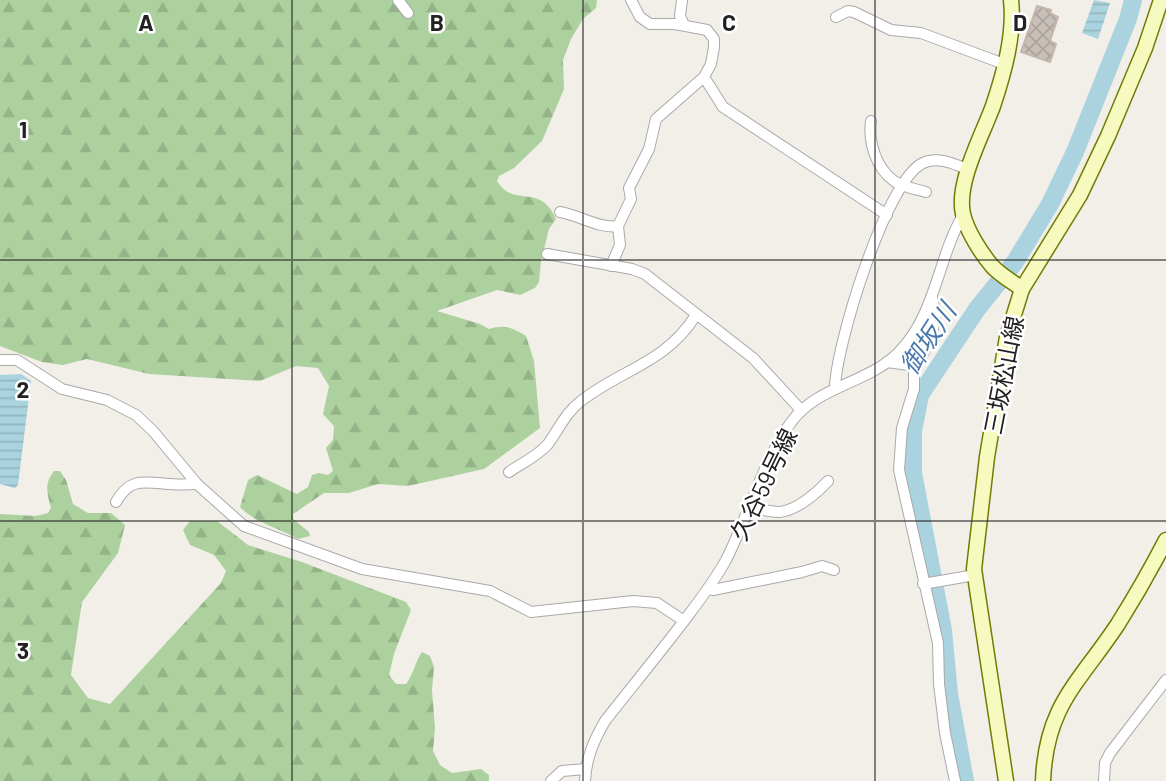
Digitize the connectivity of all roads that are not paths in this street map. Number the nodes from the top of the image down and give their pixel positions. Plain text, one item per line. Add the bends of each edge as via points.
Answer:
1 (398, 0) edge
2 (631, 0) edge
3 (682, 0) edge
4 (1011, 0) edge
5 (1161, 0) edge
6 (408, 13) dead end
7 (836, 17) dead end
8 (684, 25) junction
9 (1004, 64) junction
10 (704, 76) junction
11 (871, 121) dead end
12 (969, 170) junction
13 (901, 184) junction
14 (926, 192) dead end
15 (560, 212) dead end
16 (887, 215) junction
17 (963, 215) junction
18 (618, 226) junction
19 (547, 254) dead end
20 (611, 266) junction
21 (1020, 287) junction
22 (932, 297) junction
23 (696, 315) junction
24 (0, 359) edge
25 (887, 362) junction
26 (916, 366) junction
27 (835, 389) junction
28 (801, 410) junction
29 (509, 472) dead end
30 (828, 481) dead end
31 (197, 484) junction
32 (116, 502) dead end
33 (750, 507) junction
34 (1166, 540) edge
35 (834, 570) dead end
36 (975, 575) junction
37 (925, 584) junction
38 (709, 588) junction
39 (684, 621) junction
40 (1166, 680) edge
41 (586, 769) junction
42 (551, 781) edge
43 (585, 781) edge
44 (955, 781) edge
45 (1006, 781) edge
46 (1043, 781) edge
47 (1104, 781) edge

1 - 6 street
2 - 8 street via 650,24
3 - 8 street
4 - 9 main road via 1013,20
5 - 21 main road, 三坂松山線 via 1145,48 1080,195
7 - 9 street via 854,12 891,30 921,33
8 - 10 street via 707,30 714,39 711,64
9 - 12 main road
10 - 16 street via 723,107
10 - 18 street via 656,119
11 - 13 street via 874,153 891,178
12 - 13 street via 950,162 927,162
12 - 17 main road via 963,188
13 - 14 street
13 - 16 street
15 - 18 street via 603,226
16 - 27 street via 866,258
17 - 21 main road via 993,266
17 - 22 street, 久谷59号線 via 951,236
18 - 20 street via 620,245
19 - 20 street
20 - 23 street via 645,274
21 - 36 main road, 三坂松山線 via 997,389
22 - 25 street, 久谷59号線 via 912,337
22 - 26 street via 934,340
23 - 28 street via 753,358
23 - 29 street via 667,350 572,409 546,446
24 - 31 street via 17,360 62,389 107,400 136,415
25 - 26 street
25 - 27 street, 久谷59号線
26 - 37 street via 902,428 899,470
27 - 28 street, 久谷59号線
28 - 33 street, 久谷59号線 via 784,434
30 - 33 street via 785,510
31 - 32 street via 132,483
31 - 39 street via 244,526 362,569 490,591 531,612 633,601 657,603
33 - 38 street, 久谷59号線
34 - 46 main road via 1117,625 1060,706 1048,736
35 - 38 street via 822,566
36 - 37 street
36 - 45 main road, 三坂松山線
37 - 44 street via 938,643 943,721
38 - 39 street, 久谷59号線
39 - 41 street, 久谷59号線 via 605,721
40 - 47 street via 1110,752
41 - 42 street via 562,771
41 - 43 street, 久谷59号線

